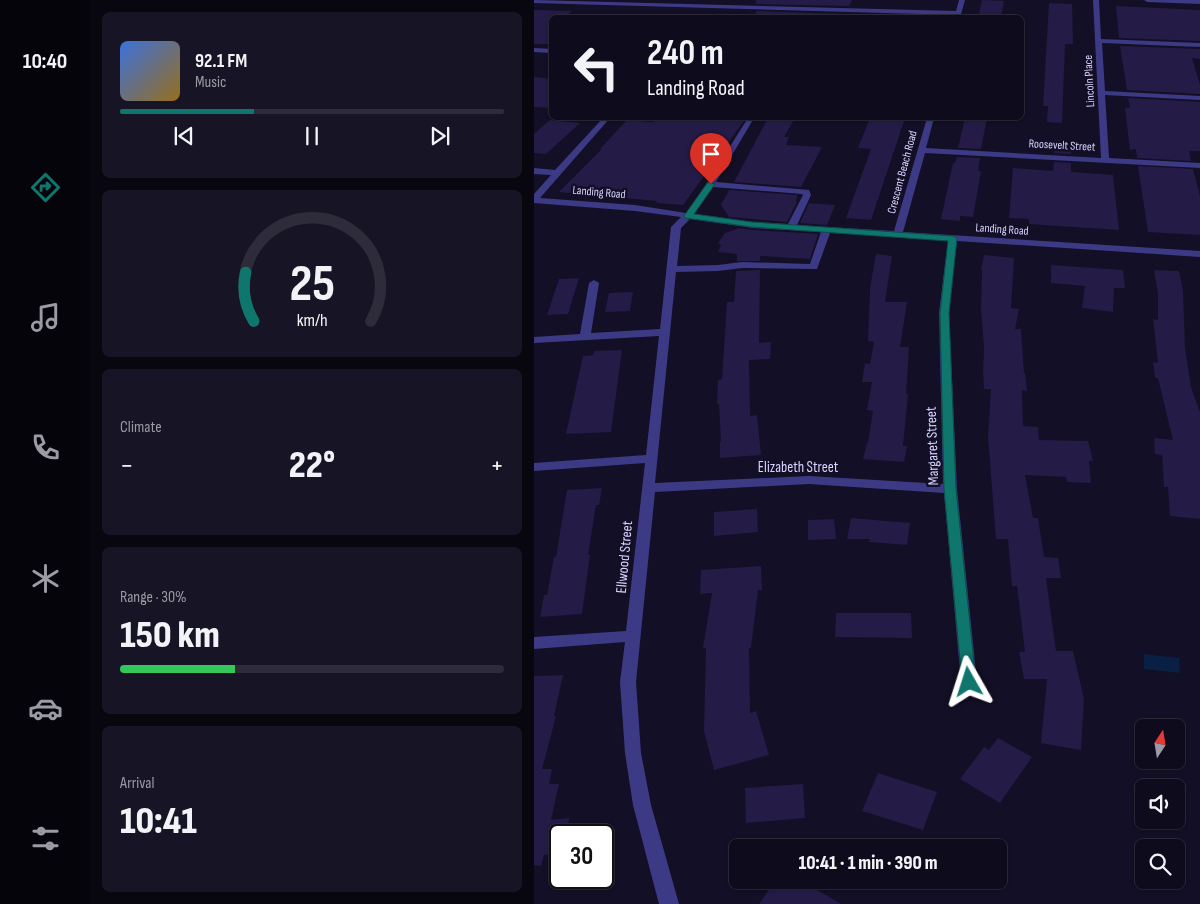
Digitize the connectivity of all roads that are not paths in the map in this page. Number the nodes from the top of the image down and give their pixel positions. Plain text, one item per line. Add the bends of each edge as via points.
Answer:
1 (962, 0) edge
2 (1096, 0) edge
3 (1147, 0) edge
4 (534, 1) edge
5 (1200, 2) edge
6 (817, 9) junction
7 (814, 15) edge
8 (938, 15) edge
9 (958, 15) edge
10 (1098, 41) junction
11 (1200, 45) edge
12 (534, 50) edge
13 (549, 51) edge
14 (1101, 93) junction
15 (1200, 98) edge
16 (605, 120) edge
17 (750, 120) edge
18 (930, 120) edge
19 (922, 150) junction
20 (1105, 160) junction
21 (1200, 166) edge
22 (534, 172) edge
23 (557, 173) junction
24 (711, 184) junction
25 (534, 199) edge
26 (688, 216) junction
27 (791, 226) junction
28 (827, 229) junction
29 (898, 234) junction
30 (953, 238) junction
31 (1200, 254) edge
32 (671, 269) junction
33 (594, 283) dead end
34 (665, 332) junction
35 (584, 337) junction
36 (534, 340) edge
37 (651, 460) junction
38 (534, 467) edge
39 (647, 488) junction
40 (950, 489) junction
41 (633, 636) junction
42 (534, 643) edge
43 (969, 682) dead end
44 (669, 904) edge

1 - 9 street
2 - 10 street, Lincoln Place
3 - 5 street
4 - 6 street
6 - 7 street
6 - 8 street
10 - 11 street
10 - 14 street, Lincoln Place
12 - 13 street
14 - 15 street
14 - 20 street, Lincoln Place
16 - 23 street
17 - 24 street, Ellwood Street
18 - 19 street, Crescent Beach Road
19 - 20 street, Roosevelt Street
19 - 29 street, Crescent Beach Road
20 - 21 street, Roosevelt Street
22 - 23 street
23 - 25 street
24 - 26 street, Ellwood Street
24 - 27 street via 806,192
25 - 26 street, Landing Road
26 - 27 street, Landing Road
26 - 32 street, Ellwood Street via 676,227
27 - 28 street, Landing Road
28 - 29 street, Landing Road
28 - 32 street via 814,267 742,265
29 - 30 street, Landing Road
30 - 31 street, Landing Road
30 - 40 street, Margaret Street via 944,313
32 - 34 street, Ellwood Street
33 - 35 street
34 - 35 street
34 - 37 street, Ellwood Street
35 - 36 street
37 - 38 street
37 - 39 street, Ellwood Street
39 - 40 street, Elizabeth Street via 809,480
39 - 41 street, Ellwood Street
40 - 43 street, Margaret Street
41 - 42 street
41 - 44 street, Ellwood Street via 628,682 633,753 642,806

